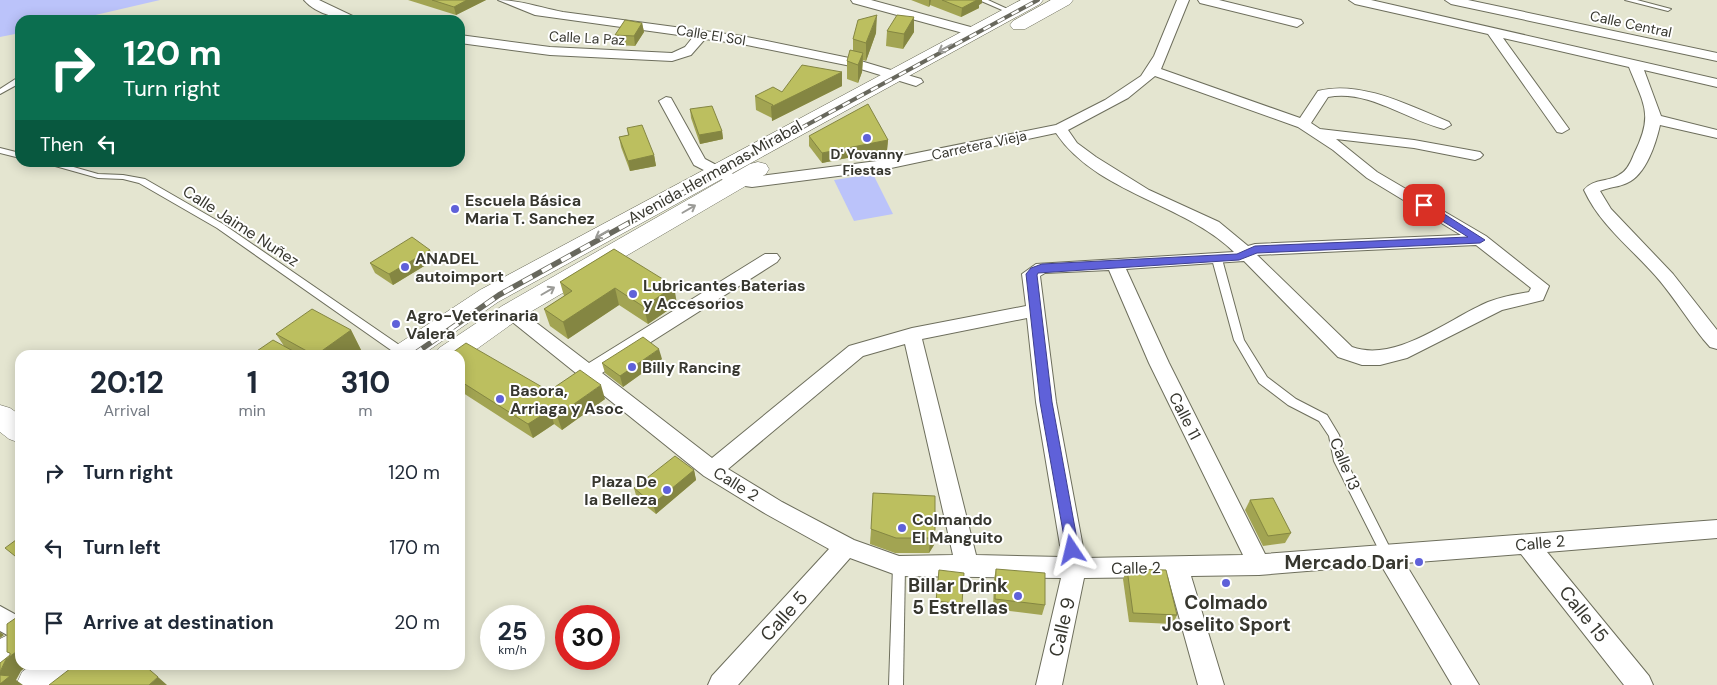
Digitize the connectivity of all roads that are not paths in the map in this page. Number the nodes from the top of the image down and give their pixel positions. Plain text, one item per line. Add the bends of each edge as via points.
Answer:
1 (310, 0) edge
2 (504, 0) edge
3 (857, 0) edge
4 (868, 0) edge
5 (982, 0) edge
6 (1034, 0) edge
7 (1064, 0) edge
8 (1183, 0) edge
9 (1204, 0) edge
10 (1354, 0) edge
11 (1451, 0) edge
12 (1628, 0) edge
13 (1401, 6) edge
14 (1668, 9) dead end
15 (1010, 12) junction
16 (341, 15) edge
17 (1297, 22) dead end
18 (977, 31) junction
19 (1492, 31) junction
20 (702, 33) junction
21 (465, 40) edge
22 (1717, 57) edge
23 (1635, 64) junction
24 (1152, 72) junction
25 (906, 78) junction
26 (15, 83) edge
27 (1717, 83) edge
28 (0, 92) edge
29 (666, 101) dead end
30 (1654, 119) junction
31 (1444, 124) dead end
32 (1060, 128) junction
33 (1309, 128) junction
34 (1562, 129) dead end
35 (1717, 134) edge
36 (0, 150) edge
37 (15, 154) edge
38 (1475, 155) dead end
39 (64, 167) edge
40 (715, 171) junction
41 (736, 181) junction
42 (1480, 240) junction
43 (1246, 254) junction
44 (771, 258) dead end
45 (1217, 259) junction
46 (1116, 265) junction
47 (1036, 310) junction
48 (511, 312) junction
49 (912, 335) junction
50 (1717, 342) edge
51 (397, 350) edge
52 (409, 350) edge
53 (456, 350) edge
54 (588, 373) junction
55 (0, 416) edge
56 (15, 427) edge
57 (712, 470) junction
58 (1717, 529) edge
59 (1527, 544) junction
60 (846, 547) junction
61 (1388, 556) junction
62 (1259, 564) junction
63 (967, 565) junction
64 (899, 566) junction
65 (1177, 567) junction
66 (1075, 568) junction
67 (0, 617) edge
68 (15, 628) edge
69 (15, 650) edge
70 (0, 662) edge
71 (53, 670) edge
72 (35, 685) edge
73 (721, 685) edge
74 (896, 685) edge
75 (1049, 685) edge
76 (1211, 685) edge
77 (1466, 685) edge
78 (1640, 685) edge

1 - 16 street
2 - 20 street, Calle El Sol via 562,16
3 - 18 street
4 - 18 street
5 - 15 lane
6 - 15 main road, Avenida Hermanas Mirabal
7 - 25 main road, Avenida Hermanas Mirabal
8 - 24 street, Carretera Vieja
9 - 17 street
10 - 13 street
11 - 22 street, Calle Central
12 - 14 lane
13 - 19 street
15 - 18 main road, Avenida Hermanas Mirabal
18 -> 25 main road, Avenida Hermanas Mirabal
19 - 23 street
19 - 34 street
20 - 21 street, Calle La Paz via 686,55 672,57 550,51
20 - 25 street, Calle El Sol via 854,63
23 - 27 street
23 - 30 street
24 - 32 street, Carretera Vieja via 1138,85
24 - 33 street
25 - 40 main road, Avenida Hermanas Mirabal
25 - 41 main road, Avenida Hermanas Mirabal
26 - 28 lane
29 - 40 street, Carretera Vieja via 698,162
30 - 35 street
30 - 50 street via 1638,163 1629,176 1592,190 1601,208 1667,279 1699,324
31 - 33 street via 1381,101 1335,92 1323,94
32 - 41 street, Carretera Vieja via 877,166 752,182
32 - 43 street via 1072,146 1091,160 1143,193 1213,226
33 - 38 street
33 - 42 street via 1372,175
36 - 37 lane
39 - 51 lane, Calle Jaime Nuñez via 98,176 142,181 220,226
40 - 41 street, Carretera Vieja
40 -> 52 main road, Avenida Hermanas Mirabal via 489,296
48 -> 41 main road, Avenida Hermanas Mirabal
42 - 43 street via 1255,249
42 - 43 street via 1540,286 1537,296 1496,306 1402,352 1366,360 1345,352
43 - 45 street
44 - 54 street
45 - 46 street
45 - 61 lane, Calle 13 via 1239,340 1263,380 1292,402 1323,418 1334,434 1340,461
46 - 47 street via 1034,270 1031,274
46 - 62 street, Calle 11 via 1159,363
47 - 49 street
47 - 66 street via 1046,402
48 - 53 main road, Avenida Hermanas Mirabal
48 - 54 street, Calle 2
49 - 57 street via 864,347 850,355
49 - 63 street
54 - 57 street, Calle 2
55 - 56 main road
57 - 60 street, Calle 2
58 - 59 street, Calle 2
59 - 61 street, Calle 2
59 - 78 street, Calle 15
60 - 64 street, Calle 2
60 - 73 street, Calle 5
61 - 62 street, Calle 2
61 - 77 street, Calle 13
62 - 65 street, Calle 2
63 - 64 street, Calle 2
63 - 66 street, Calle 2
64 - 74 lane
65 - 66 street, Calle 2
65 - 76 street
66 - 75 street, Calle 9
67 - 68 street
69 - 70 main road
71 - 72 main road

